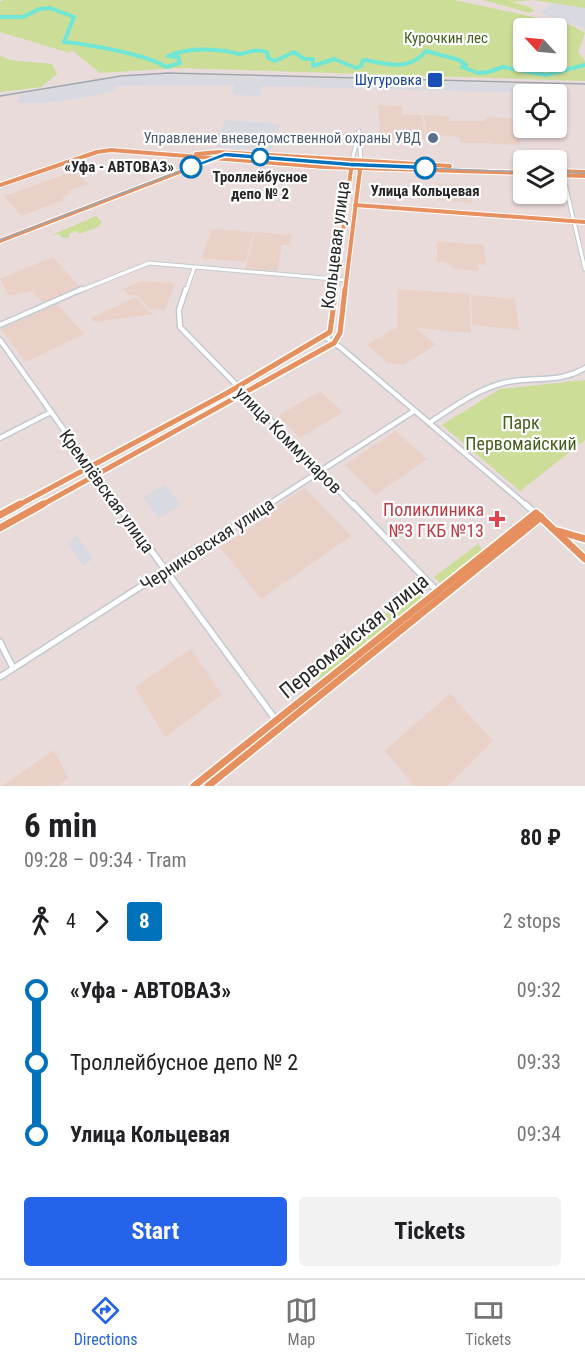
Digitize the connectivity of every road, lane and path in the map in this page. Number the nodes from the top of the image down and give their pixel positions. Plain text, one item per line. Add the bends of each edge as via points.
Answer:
1 (190, 155) junction
2 (215, 158) junction
3 (351, 164) junction
4 (360, 165) junction
5 (513, 171) edge
6 (567, 173) edge
7 (585, 174) edge
8 (0, 185) edge
9 (567, 196) edge
10 (355, 205) junction
11 (575, 222) junction
12 (585, 222) edge
13 (0, 241) edge
14 (194, 268) junction
15 (585, 269) edge
16 (336, 279) junction
17 (346, 280) junction
18 (0, 325) edge
19 (325, 337) junction
20 (0, 340) edge
21 (334, 343) junction
22 (585, 368) edge
23 (237, 387) junction
24 (242, 393) junction
25 (414, 411) junction
26 (51, 412) junction
27 (429, 423) junction
28 (0, 438) edge
29 (89, 467) junction
30 (320, 471) junction
31 (95, 475) junction
32 (0, 515) edge
33 (538, 515) junction
34 (0, 528) edge
35 (554, 529) junction
36 (585, 539) edge
37 (584, 555) edge
38 (166, 571) junction
39 (441, 594) junction
40 (0, 642) edge
41 (13, 668) junction
42 (0, 677) edge
43 (279, 724) junction
44 (194, 786) edge
45 (208, 786) edge

1 - 2 main road
1 - 3 main road via 210,152
1 - 8 main road via 105,150
2 - 3 main road
2 - 13 main road
3 - 4 main road
3 - 4 street, Кольцевая улица via 359,131
3 - 16 main road, Кольцевая улица
4 - 5 main road
4 - 10 main road, Кольцевая улица
6 - 7 main road
9 - 11 street
10 - 11 main road
10 - 17 main road, Кольцевая улица
11 - 12 main road
11 - 15 street
14 - 16 street
14 - 18 street via 140,265
14 - 23 street, улица Коммунаров via 179,310 180,327
16 - 17 street
16 - 19 main road, Кольцевая улица via 330,332
17 - 21 main road, Кольцевая улица via 340,333
19 - 21 street
19 - 23 main road
20 - 26 street, Кремлёвская улица
21 - 24 main road
21 - 25 street
22 - 27 street via 568,376 494,386
23 - 24 street, улица Коммунаров
23 - 29 main road
24 - 30 street, улица Коммунаров
24 - 31 main road
25 - 27 street
25 - 30 street, Черниковская улица
26 - 28 street
26 - 29 street, Кремлёвская улица
27 - 33 street
29 - 31 street, Кремлёвская улица
29 - 32 main road
30 - 38 street, Черниковская улица
30 - 39 street, улица Коммунаров
31 - 34 main road
31 - 38 street, Кремлёвская улица
33 - 35 main road
33 - 39 main road, Первомайская улица
35 - 36 main road
35 - 37 main road
38 - 41 street, Черниковская улица
38 - 43 street, Кремлёвская улица
39 - 43 main road, Первомайская улица
40 - 41 street
41 - 42 street, Черниковская улица
43 - 44 main road, Первомайская улица
43 - 45 main road, Первомайская улица

